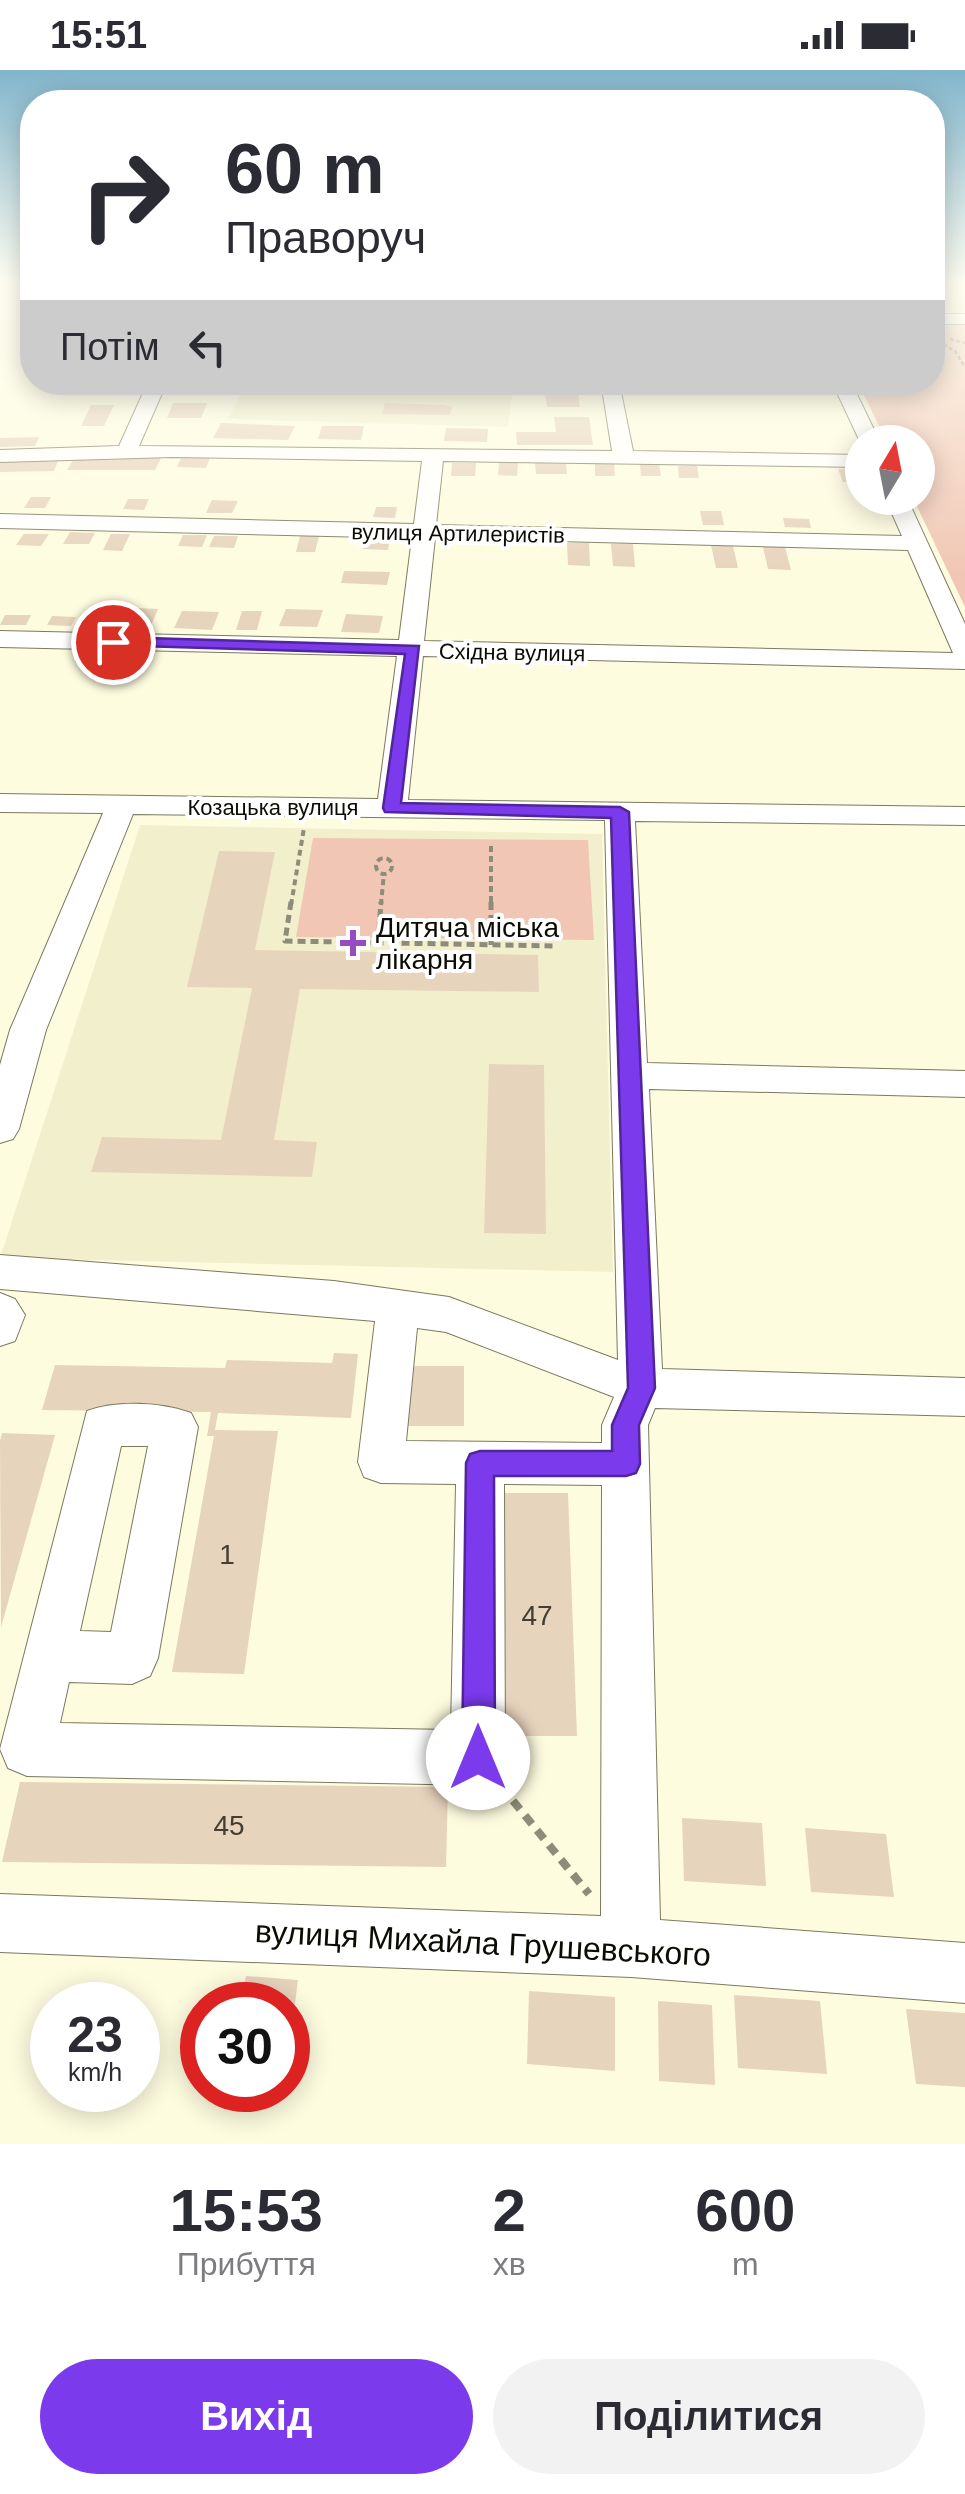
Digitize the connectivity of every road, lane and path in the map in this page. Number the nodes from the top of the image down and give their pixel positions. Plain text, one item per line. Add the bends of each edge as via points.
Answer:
1 (152, 395) edge
2 (612, 395) edge
3 (847, 395) edge
4 (862, 425) edge
5 (127, 451) junction
6 (0, 456) edge
7 (434, 456) junction
8 (624, 460) junction
9 (845, 461) edge
10 (904, 515) edge
11 (0, 521) edge
12 (424, 532) junction
13 (916, 543) junction
14 (0, 639) edge
15 (414, 650) junction
16 (965, 652) edge
17 (965, 661) edge
18 (0, 802) edge
19 (121, 806) junction
20 (392, 808) junction
21 (620, 812) junction
22 (965, 816) edge
23 (305, 824) dead end
24 (491, 846) dead end
25 (384, 872) dead end
26 (378, 943) junction
27 (491, 945) junction
28 (557, 946) dead end
29 (14, 1030) edge
30 (631, 1076) junction
31 (965, 1084) edge
32 (0, 1129) edge
33 (0, 1272) edge
34 (398, 1308) junction
35 (0, 1311) edge
36 (0, 1328) edge
37 (641, 1388) junction
38 (965, 1397) edge
39 (480, 1463) junction
40 (626, 1464) junction
41 (49, 1656) dead end
42 (14, 1758) edge
43 (478, 1758) junction
44 (0, 1923) edge
45 (631, 1946) junction
46 (965, 1973) edge

1 - 5 street
2 - 8 street
3 - 4 street
5 - 6 street
5 - 7 street
7 - 8 street
7 - 12 street
8 - 9 street
10 - 13 street
11 - 12 street, вулиця Артилеристів
12 - 13 street, вулиця Артилеристів
12 - 15 street
13 - 16 street
14 - 15 street, Східна вулиця
15 - 17 street, Східна вулиця
15 - 20 street
18 - 19 street, Козацька вулиця
19 - 20 street, Козацька вулиця
19 - 29 street
20 - 21 street, Козацька вулиця
21 - 22 street, Козацька вулиця
21 - 30 street
23 - 26 path via 285,942
24 - 27 path
25 - 26 path
26 - 27 path
27 - 28 path
29 - 32 street
30 - 31 street
30 - 37 street
33 - 34 street
34 - 37 street via 449,1315
34 - 39 street via 380,1462
35 - 36 street
37 - 38 street
37 - 40 street via 626,1425
39 - 40 street
39 - 43 street
40 - 45 street
41 - 42 street
42 - 43 street
43 - 45 path
44 - 45 street, вулиця Михайла Грушевського
45 - 46 street, вулиця Михайла Грушевського

